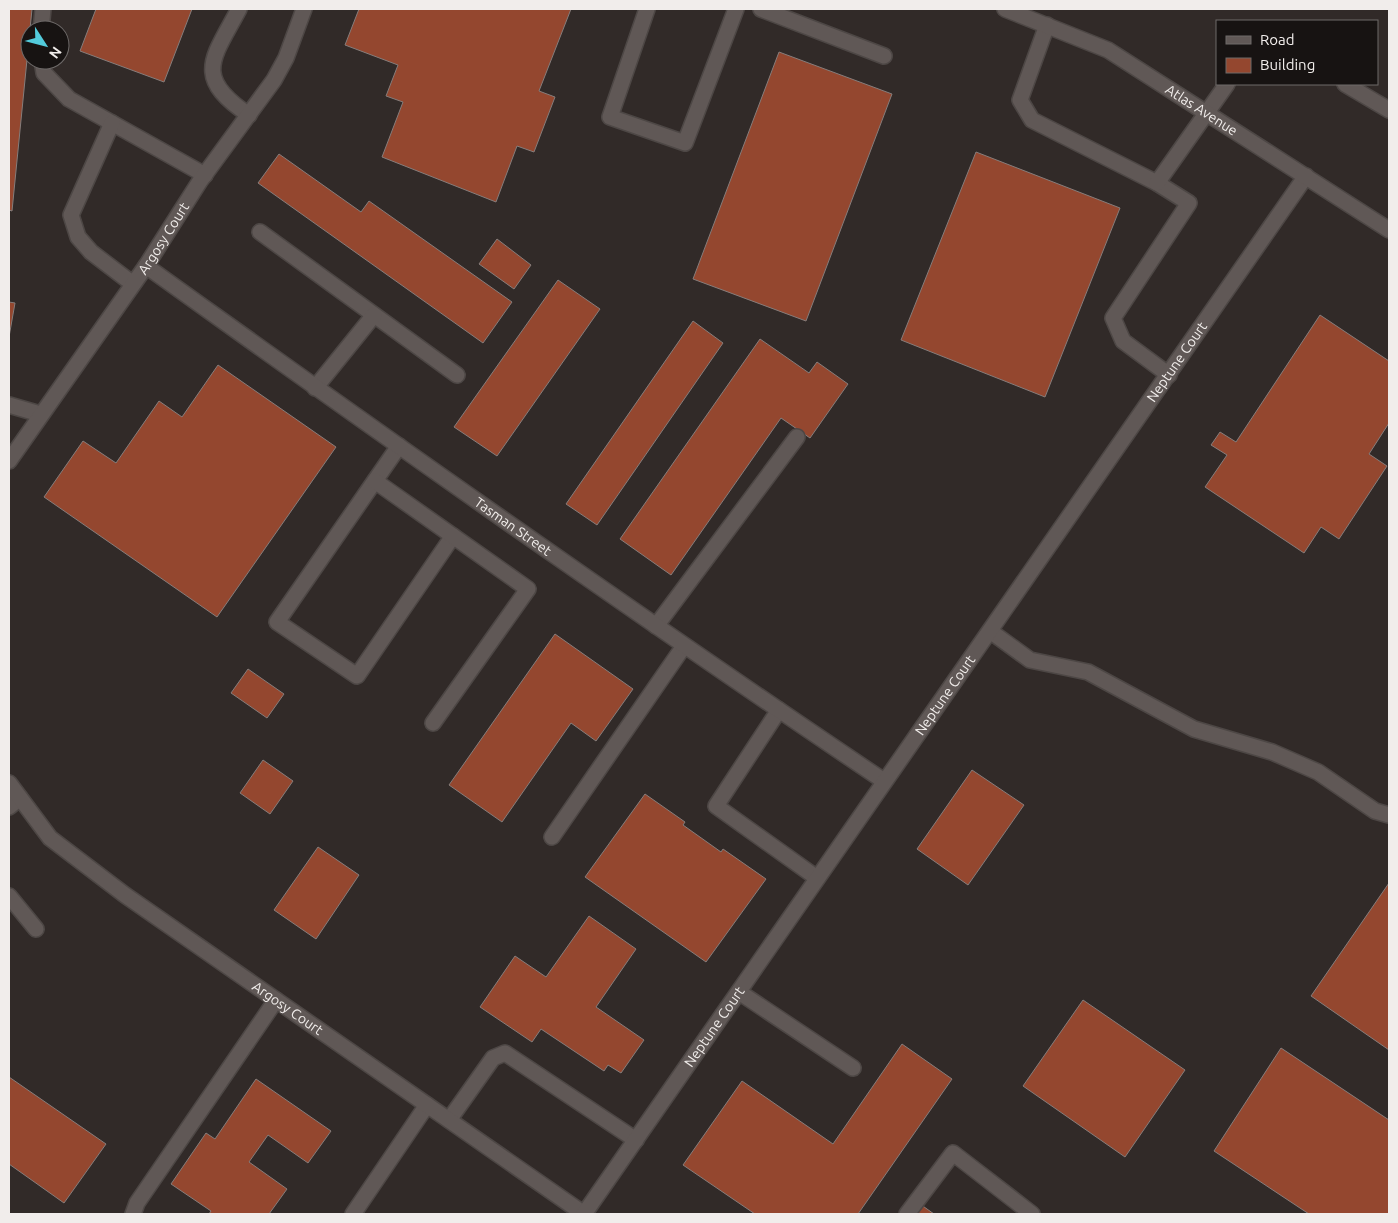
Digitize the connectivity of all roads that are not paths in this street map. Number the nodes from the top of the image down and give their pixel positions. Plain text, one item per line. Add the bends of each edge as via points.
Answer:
1 (239, 9) edge
2 (304, 9) edge
3 (647, 9) edge
4 (736, 9) edge
5 (761, 9) edge
6 (1006, 9) edge
7 (1048, 25) junction
8 (884, 56) dead end
9 (46, 70) edge
10 (1226, 85) edge
11 (1347, 85) edge
12 (1389, 110) edge
13 (1205, 112) junction
14 (248, 115) junction
15 (112, 124) junction
16 (205, 175) junction
17 (1306, 176) junction
18 (1157, 183) junction
19 (1389, 230) edge
20 (260, 232) dead end
21 (146, 266) junction
22 (133, 284) junction
23 (374, 315) junction
24 (457, 375) dead end
25 (1169, 375) junction
26 (315, 388) junction
27 (9, 405) edge
28 (40, 414) junction
29 (797, 437) dead end
30 (399, 446) junction
31 (9, 461) edge
32 (375, 480) junction
33 (453, 536) junction
34 (656, 626) junction
35 (990, 631) junction
36 (684, 646) junction
37 (779, 710) junction
38 (434, 723) dead end
39 (884, 780) junction
40 (9, 783) edge
41 (15, 803) edge
42 (1389, 815) edge
43 (552, 837) dead end
44 (817, 878) junction
45 (9, 896) edge
46 (36, 929) dead end
47 (738, 992) junction
48 (276, 1000) junction
49 (853, 1068) dead end
50 (427, 1105) junction
51 (449, 1120) junction
52 (636, 1140) junction
53 (133, 1214) edge
54 (353, 1214) edge
55 (584, 1214) edge
56 (907, 1214) edge
57 (1032, 1214) edge

1 - 14 street via 212,60 213,75 220,91
2 - 14 street, Argosy Court via 286,58
3 - 4 street via 610,117 685,143
5 - 8 street
6 - 7 street, Atlas Avenue
7 - 13 street, Atlas Avenue via 1108,50
7 - 18 street via 1020,100 1032,120
9 - 15 street via 69,99
10 - 13 street
11 - 12 street
13 - 17 street, Atlas Avenue
13 - 18 street
14 - 16 street, Argosy Court
15 - 16 street
15 - 22 street via 71,215 78,237 91,252
16 - 21 street, Argosy Court
17 - 19 street, Atlas Avenue
17 - 25 street, Neptune Court
18 - 25 street via 1188,203 1113,318 1123,341
20 - 23 street
21 - 22 street, Argosy Court
21 - 26 street, Tasman Street
22 - 28 street, Argosy Court
23 - 24 street
23 - 26 street
25 - 35 street, Neptune Court
26 - 30 street, Tasman Street
27 - 28 street
28 - 31 street, Argosy Court
29 - 34 street
30 - 32 street
30 - 34 street, Tasman Street
32 - 33 street
32 - 33 street via 277,622 357,676
33 - 38 street via 528,589
34 - 36 street, Tasman Street
35 - 39 street, Neptune Court
35 - 42 street via 1030,660 1088,672 1194,729 1272,752 1318,772 1375,811
36 - 37 street, Tasman Street
36 - 43 street
37 - 39 street, Tasman Street
37 - 44 street via 716,806
39 - 44 street, Neptune Court
40 - 41 street, Argosy Court
41 - 48 street, Argosy Court via 50,838 125,895
44 - 47 street, Neptune Court
45 - 46 street
47 - 49 street
47 - 52 street, Neptune Court
48 - 50 street, Argosy Court
48 - 53 street via 137,1203
50 - 51 street, Argosy Court
50 - 54 street
51 - 52 street via 493,1058 504,1053
51 - 55 street, Argosy Court
52 - 55 street, Neptune Court
56 - 57 street via 953,1153

